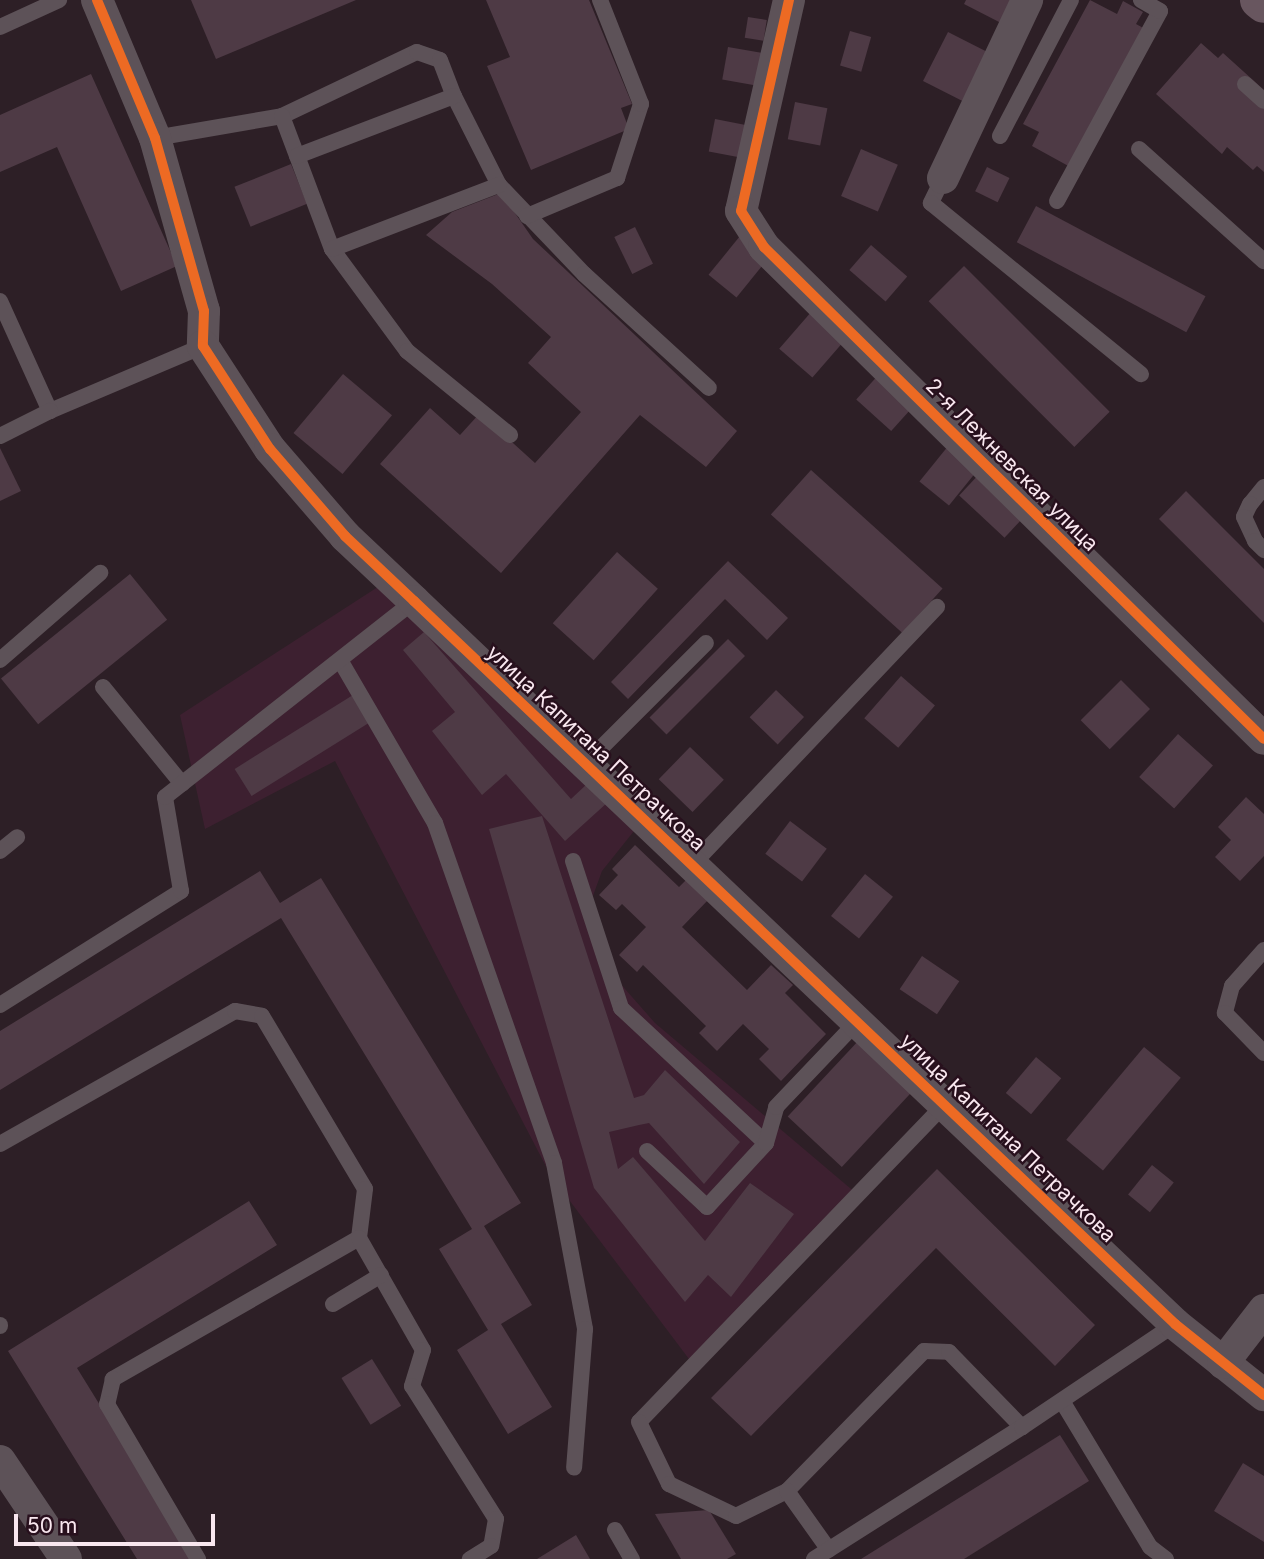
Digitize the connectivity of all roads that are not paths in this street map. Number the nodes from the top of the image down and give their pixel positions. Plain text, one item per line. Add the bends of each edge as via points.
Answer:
1 (59, 0) edge
2 (97, 0) edge
3 (600, 0) edge
4 (789, 0) edge
5 (1027, 0) edge
6 (1071, 0) edge
7 (1141, 0) edge
8 (1259, 0) edge
9 (1264, 4) edge
10 (0, 27) edge
11 (1245, 84) dead end
12 (454, 96) junction
13 (1264, 101) edge
14 (282, 116) junction
15 (1000, 136) dead end
16 (155, 138) junction
17 (1139, 149) dead end
18 (297, 156) junction
19 (943, 178) joint
20 (499, 185) junction
21 (1057, 201) dead end
22 (527, 216) junction
23 (332, 249) junction
24 (1264, 261) edge
25 (0, 301) edge
26 (203, 345) junction
27 (1141, 373) dead end
28 (709, 388) dead end
29 (50, 411) junction
30 (510, 435) dead end
31 (0, 436) edge
32 (1264, 487) edge
33 (1264, 550) edge
34 (100, 573) dead end
35 (414, 601) junction
36 (937, 607) dead end
37 (706, 643) dead end
38 (0, 660) edge
39 (340, 660) junction
40 (103, 687) dead end
41 (1264, 739) edge
42 (585, 764) junction
43 (183, 784) junction
44 (17, 837) dead end
45 (0, 850) edge
46 (573, 861) dead end
47 (691, 865) junction
48 (1264, 950) edge
49 (0, 1006) edge
50 (858, 1021) junction
51 (1264, 1053) edge
52 (945, 1104) junction
53 (766, 1143) junction
54 (0, 1144) edge
55 (647, 1151) dead end
56 (359, 1238) junction
57 (381, 1275) junction
58 (333, 1304) dead end
59 (1264, 1310) edge
60 (1175, 1324) junction
61 (1223, 1363) junction
62 (1264, 1395) edge
63 (1062, 1401) junction
64 (1023, 1427) junction
65 (0, 1461) edge
66 (574, 1468) dead end
67 (787, 1491) junction
68 (615, 1530) dead end
69 (829, 1550) junction
70 (1146, 1553) edge
71 (66, 1559) edge
72 (198, 1559) edge
73 (470, 1559) edge
74 (632, 1559) edge
75 (814, 1559) edge
76 (1166, 1559) edge

1 - 10 lane
2 - 16 street
3 - 22 lane via 641,104 617,178
4 - 41 street, 2-я Лежневская улица via 741,211 764,247
5 - 19 street
6 - 15 lane
7 - 21 lane via 1160,11
8 - 9 highway
11 - 13 lane
12 - 14 lane via 440,60 417,52
12 - 18 lane
12 - 20 lane
14 - 16 lane
14 - 18 lane
16 - 26 street via 204,311
17 - 24 lane
18 - 23 lane
19 - 27 lane via 931,203
20 - 22 lane
20 - 23 lane
22 - 28 lane
23 - 30 lane via 407,351
25 - 29 lane
26 - 29 lane
26 - 35 street, улица Капитана Петрачкова via 270,449 345,536
29 - 31 lane
32 - 33 lane via 1244,517
34 - 38 lane
35 - 39 lane
35 - 42 street, улица Капитана Петрачкова
36 - 47 lane
37 - 42 lane
39 - 43 lane
39 - 66 lane via 435,823 554,1163 584,1329
40 - 43 lane
42 - 47 street, улица Капитана Петрачкова
43 - 49 lane via 165,797 181,891
44 - 45 lane
46 - 53 lane via 621,1008
47 - 50 street, улица Капитана Петрачкова
48 - 51 lane via 1231,986 1225,1013
50 - 52 street, улица Капитана Петрачкова
50 - 53 lane via 776,1107
52 - 60 street, улица Капитана Петрачкова
52 - 67 lane via 639,1422 669,1485 736,1516
53 - 55 lane via 707,1207
54 - 56 lane via 235,1011 262,1016 365,1189
56 - 57 lane
56 - 72 lane via 114,1379 107,1404
57 - 58 lane
57 - 73 lane via 423,1350 412,1386 496,1518 491,1545
59 - 61 street
60 - 61 street, улица Капитана Петрачкова
60 - 63 lane
61 - 62 street, улица Капитана Петрачкова
63 - 64 lane
63 - 70 lane
64 - 67 lane via 949,1352 924,1351
64 - 69 lane
65 - 71 street
67 - 69 lane
68 - 74 lane
69 - 75 lane
70 - 76 lane

